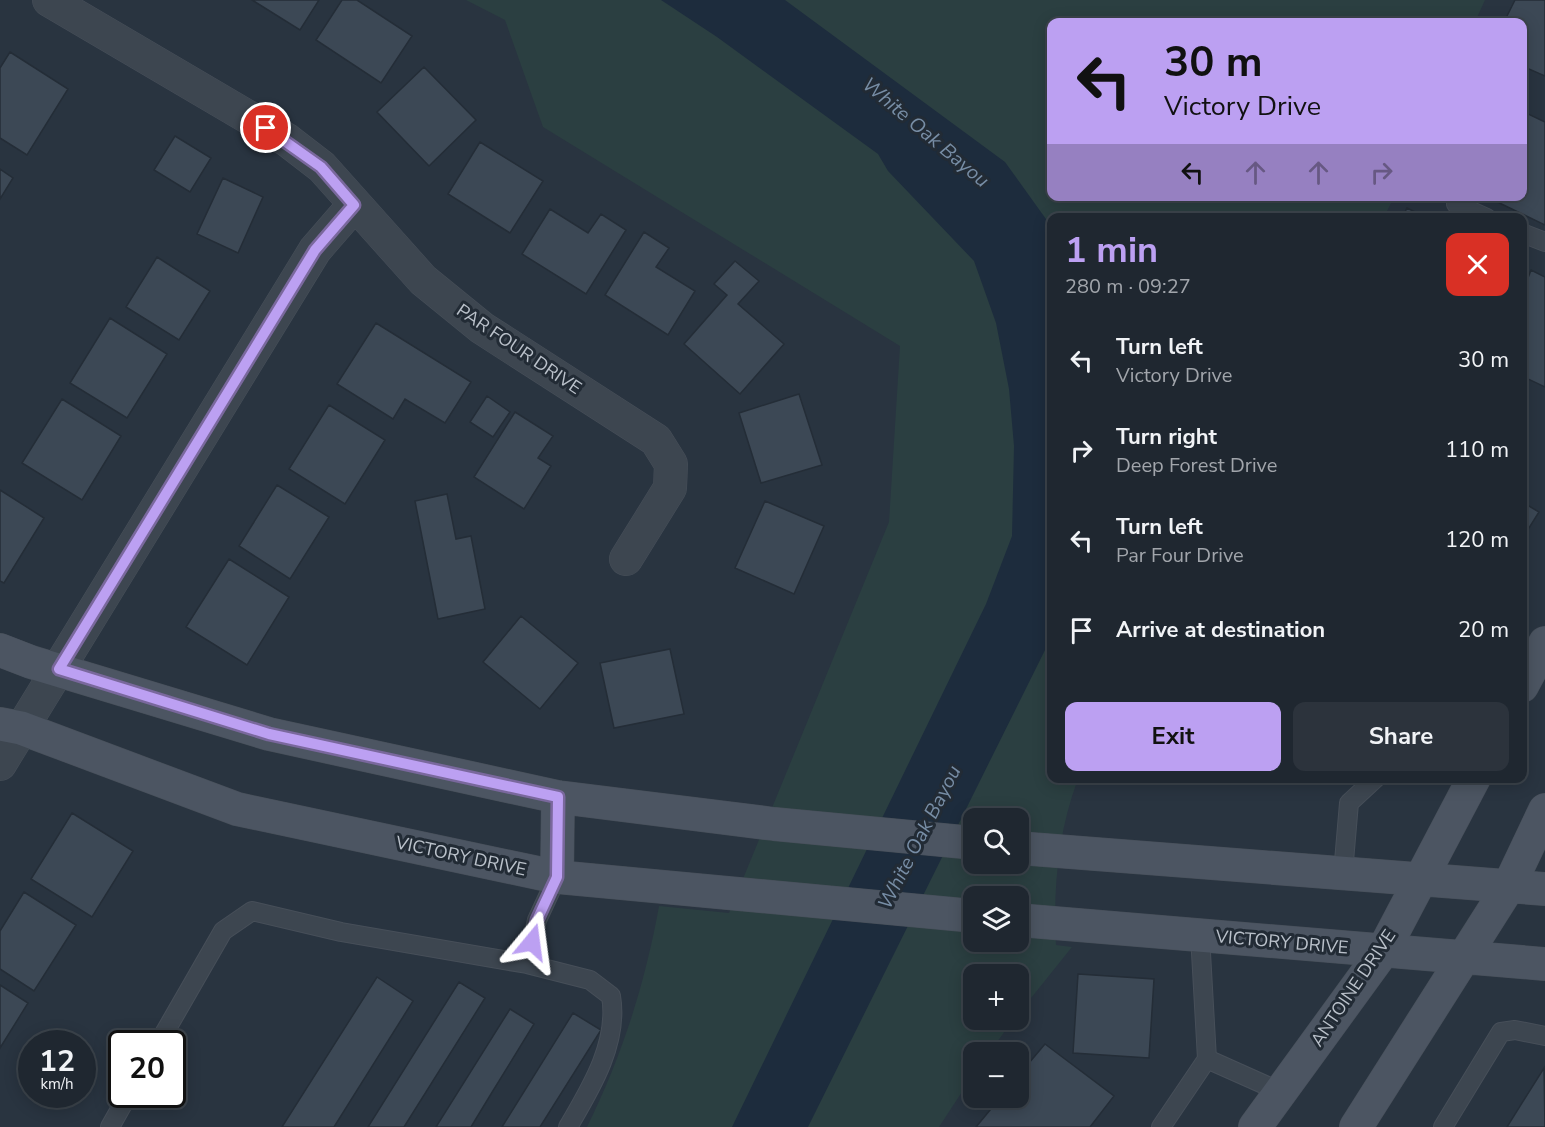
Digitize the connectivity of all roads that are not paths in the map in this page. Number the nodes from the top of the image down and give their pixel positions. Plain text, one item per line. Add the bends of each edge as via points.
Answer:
1 (49, 0) edge
2 (1456, 204) dead end
3 (354, 205) junction
4 (1476, 213) edge
5 (1527, 235) edge
6 (1545, 242) edge
7 (626, 559) dead end
8 (1545, 643) edge
9 (0, 650) edge
10 (59, 669) junction
11 (1527, 677) edge
12 (10, 726) edge
13 (0, 764) edge
14 (1371, 783) edge
15 (1471, 783) edge
16 (558, 797) junction
17 (1545, 810) edge
18 (963, 842) edge
19 (1031, 849) edge
20 (1343, 873) junction
21 (557, 877) junction
22 (1421, 879) junction
23 (1509, 886) junction
24 (1545, 889) edge
25 (963, 915) edge
26 (1029, 921) edge
27 (1200, 935) junction
28 (1383, 951) junction
29 (1462, 957) junction
30 (527, 964) junction
31 (1545, 964) edge
32 (166, 1030) edge
33 (1545, 1036) edge
34 (1207, 1059) junction
35 (1281, 1092) junction
36 (121, 1108) edge
37 (110, 1127) edge
38 (568, 1127) edge
39 (1161, 1127) edge
40 (1255, 1127) edge
41 (1356, 1127) edge
42 (1443, 1127) edge

1 - 3 street, PAR FOUR DRIVE via 287,140 321,167
2 - 4 lane
3 - 7 street, PAR FOUR DRIVE via 423,280 482,328 656,440 671,464 670,488
3 - 10 street via 315,250
5 - 6 lane
8 - 11 main road
9 - 10 main road
10 - 12 street
10 - 16 main road via 269,734
12 - 13 street
12 - 21 main road, VICTORY DRIVE via 237,808
14 - 20 lane via 1349,803
15 - 22 main road, ANTOINE DRIVE
16 - 18 main road via 774,824
16 - 21 main road
17 - 23 main road
19 - 20 main road
20 - 22 main road
21 - 25 main road, VICTORY DRIVE
21 - 30 lane via 537,920
22 - 23 main road
22 - 28 main road, ANTOINE DRIVE
23 - 24 main road
23 - 29 main road
26 - 27 main road, VICTORY DRIVE
27 - 28 main road, VICTORY DRIVE
27 - 34 lane
28 - 29 main road, VICTORY DRIVE
28 - 35 main road, ANTOINE DRIVE
29 - 31 main road, VICTORY DRIVE
29 - 41 main road
30 - 32 lane via 341,932 252,911 223,931
30 - 38 lane via 590,980 611,996 613,1028 598,1071
33 - 42 lane via 1515,1030 1501,1032
34 - 35 lane
34 - 39 lane
35 - 40 main road, ANTOINE DRIVE
36 - 37 lane

